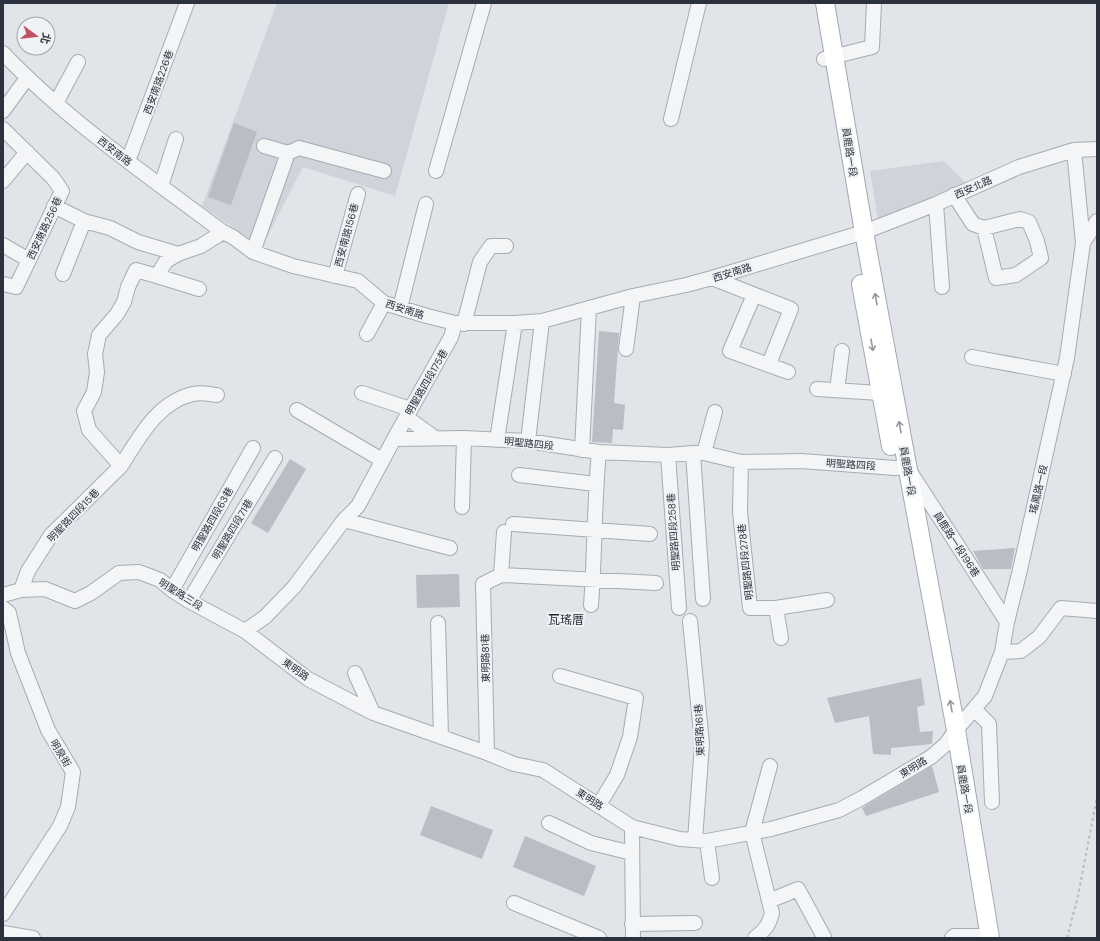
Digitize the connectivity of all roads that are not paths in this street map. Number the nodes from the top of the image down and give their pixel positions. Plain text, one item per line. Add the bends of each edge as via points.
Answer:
1 (187, 3) edge
2 (484, 3) edge
3 (699, 3) edge
4 (815, 3) edge
5 (825, 3) edge
6 (874, 3) edge
7 (3, 53) edge
8 (829, 57) junction
9 (78, 62) dead end
10 (27, 78) junction
11 (56, 103) junction
12 (3, 111) edge
13 (671, 119) dead end
14 (3, 129) edge
15 (176, 139) dead end
16 (264, 146) dead end
17 (1097, 149) edge
18 (1074, 150) junction
19 (27, 152) junction
20 (288, 153) junction
21 (128, 161) junction
22 (384, 171) dead end
23 (436, 171) dead end
24 (3, 181) edge
25 (161, 186) junction
26 (358, 194) dead end
27 (954, 195) junction
28 (426, 204) dead end
29 (936, 204) junction
30 (54, 206) junction
31 (84, 221) junction
32 (1097, 221) edge
33 (984, 228) junction
34 (223, 232) junction
35 (858, 233) junction
36 (1083, 243) junction
37 (3, 246) edge
38 (506, 246) dead end
39 (253, 252) junction
40 (178, 254) junction
41 (29, 260) junction
42 (63, 274) dead end
43 (157, 276) junction
44 (335, 276) junction
45 (712, 278) junction
46 (3, 284) edge
47 (942, 287) dead end
48 (199, 289) dead end
49 (754, 295) junction
50 (633, 296) junction
51 (384, 303) junction
52 (400, 308) junction
53 (589, 308) junction
54 (542, 321) junction
55 (459, 323) junction
56 (515, 323) junction
57 (367, 334) dead end
58 (626, 349) dead end
59 (842, 351) dead end
60 (972, 357) dead end
61 (769, 364) junction
62 (788, 372) dead end
63 (1064, 374) junction
64 (817, 389) dead end
65 (837, 390) junction
66 (362, 393) dead end
67 (880, 393) junction
68 (217, 395) dead end
69 (297, 410) dead end
70 (715, 412) dead end
71 (408, 413) junction
72 (435, 438) junction
73 (464, 438) junction
74 (394, 439) junction
75 (497, 440) junction
76 (528, 440) junction
77 (253, 448) dead end
78 (582, 450) junction
79 (599, 452) junction
80 (699, 453) junction
81 (668, 455) junction
82 (275, 458) dead end
83 (382, 460) junction
84 (741, 462) junction
85 (120, 466) junction
86 (901, 467) junction
87 (519, 475) dead end
88 (596, 484) junction
89 (462, 508) dead end
90 (344, 520) junction
91 (595, 530) junction
92 (650, 534) dead end
93 (450, 548) dead end
94 (501, 575) junction
95 (593, 580) junction
96 (656, 583) dead end
97 (21, 590) junction
98 (172, 590) junction
99 (3, 597) edge
100 (703, 599) dead end
101 (827, 600) dead end
102 (189, 601) junction
103 (591, 605) dead end
104 (679, 608) dead end
105 (776, 608) junction
106 (1097, 611) edge
107 (690, 621) dead end
108 (1007, 622) junction
109 (438, 624) dead end
110 (245, 630) junction
111 (781, 638) dead end
112 (1002, 652) junction
113 (355, 673) dead end
114 (560, 676) dead end
115 (974, 709) junction
116 (373, 713) junction
117 (441, 737) junction
118 (951, 737) junction
119 (487, 753) junction
120 (770, 766) dead end
121 (992, 802) dead end
122 (599, 805) junction
123 (549, 823) dead end
124 (632, 826) junction
125 (752, 832) junction
126 (701, 840) junction
127 (632, 853) junction
128 (712, 878) dead end
129 (769, 901) junction
130 (514, 903) dead end
131 (3, 914) edge
132 (695, 923) dead end
133 (632, 924) junction
134 (3, 933) edge
135 (824, 937) edge
136 (983, 937) edge
137 (34, 938) edge
138 (599, 938) edge
139 (633, 938) edge
140 (755, 938) edge
141 (952, 938) edge

1 - 21 street, 西安南路226巷
2 - 23 street
3 - 13 street
4 - 8 main road, 員鹿路一段
5 - 8 main road, 員鹿路一段
6 - 8 street via 872,47
7 - 10 street, 西安南路
8 - 35 main road, 員鹿路一段
9 - 11 street
10 - 11 street, 西安南路
10 - 12 street
11 - 21 street, 西安南路
14 - 19 street, 西安南路256巷
15 - 25 street
16 - 20 street
17 - 18 street, 西安北路
18 - 27 street, 西安北路 via 1018,166
18 - 36 street
19 - 24 street
19 - 30 street, 西安南路256巷 via 62,191
20 - 22 street via 298,148
20 - 39 street
21 - 25 street, 西安南路
25 - 34 street, 西安南路
26 - 44 street, 西安南路156巷
27 - 29 street, 西安北路
27 - 33 street via 973,224
28 - 52 street
29 - 35 street, 西安北路
29 - 47 street
30 - 31 street
30 - 41 street, 西安南路256巷
31 - 40 street via 110,228 138,242
31 - 42 street
32 - 36 street, 瑤鳳路一段
33 - 33 street via 1020,219 1030,222 1041,258 1016,275 996,278
34 - 39 street, 西安南路
34 - 40 street via 201,246
35 - 45 street, 西安南路
35 -> 67 main road, 員鹿路一段
86 -> 35 main road, 員鹿路一段
36 - 63 street, 瑤鳳路一段
37 - 41 street
38 - 55 street, 明聖路四段175巷 via 490,246 480,262
39 - 44 street, 西安南路 via 293,266
40 - 43 street via 166,260
41 - 46 street, 西安南路256巷 via 16,287
43 - 48 street
43 - 85 street via 136,270 124,302 99,335 94,354 97,372 94,392 84,411 89,430
44 - 51 street, 西安南路 via 358,281
45 - 49 street
45 - 50 street, 西安南路
49 - 61 street via 791,309
49 - 61 street via 730,351
50 - 53 street, 西安南路
50 - 58 street
51 - 52 street, 西安南路
51 - 57 street
52 - 55 street, 西安南路
53 - 54 street, 西安南路
53 - 78 street
54 - 56 street, 西安南路
54 - 76 street
55 - 56 street, 西安南路
55 - 71 street, 明聖路四段175巷
56 - 75 street
59 - 65 street
60 - 63 street
61 - 62 street
63 - 108 street, 瑤鳳路一段
64 - 65 street
65 - 67 street
66 - 71 street
67 - 86 main road, 員鹿路一段
68 - 85 street, 明聖路四段15巷 via 193,394 167,406 144,430
69 - 83 street
70 - 80 street
71 - 72 street
71 - 74 street, 明聖路四段175巷
72 - 73 street, 明聖路四段
72 - 74 street, 明聖路四段
73 - 75 street, 明聖路四段
73 - 89 street
74 - 83 street
75 - 76 street, 明聖路四段
76 - 78 street, 明聖路四段
77 - 98 street, 明聖路四段63巷
78 - 79 street, 明聖路四段
79 - 81 street, 明聖路四段
79 - 88 street
80 - 81 street, 明聖路四段
80 - 84 street, 明聖路四段
80 - 100 street
81 - 104 street, 明聖路四段258巷
82 - 102 street, 明聖路四段71巷
83 - 90 street via 358,506
84 - 86 street, 明聖路四段 via 801,461
84 - 105 street, 明聖路四段278巷 via 740,512 750,608
85 - 97 street, 明聖路四段15巷 via 51,535 28,571
86 - 108 street, 員鹿路一段196巷
86 - 118 main road, 員鹿路一段
87 - 88 street
88 - 91 street
90 - 93 street
90 - 110 street via 294,587 265,617
91 - 92 street
91 - 94 street via 508,528
91 - 95 street
94 - 95 street
94 - 119 street, 東明路81巷 via 483,584
95 - 96 street
95 - 103 street
97 - 98 street, 明聖路三段 via 45,589 75,600 91,593 118,573 139,572 160,580
97 - 99 street, 明聖路三段
98 - 102 street, 明聖路三段
99 - 131 street, 明泉街 via 18,653 48,730 73,772 68,807 60,826
101 - 105 street, 明聖路四段278巷
102 - 110 street, 明聖路三段
105 - 111 street
106 - 112 street via 1061,608 1039,637 1020,651
107 - 126 street, 東明路161巷 via 702,744
108 - 112 street, 瑤鳳路一段
109 - 117 street
110 - 116 street, 東明路 via 308,679
112 - 115 street, 瑤鳳路一段 via 985,696
113 - 116 street
114 - 122 street via 636,698 630,737 617,775
115 - 118 street, 瑤鳳路一段
115 - 121 street via 989,724
116 - 117 street, 東明路
117 - 119 street, 東明路
118 - 125 street, 東明路 via 931,757 839,810
118 - 136 main road, 員鹿路一段
119 - 122 street, 東明路 via 514,764 542,770
120 - 125 street
122 - 124 street, 東明路
123 - 127 street via 591,843
124 - 126 street, 東明路 via 680,839
124 - 127 street
125 - 126 street, 東明路
125 - 129 street
126 - 128 street, 東明路161巷
127 - 133 street
129 - 135 street via 798,889
129 - 140 street via 772,913 769,923
130 - 138 street
132 - 133 street
133 - 139 street
134 - 137 street
136 - 141 street

